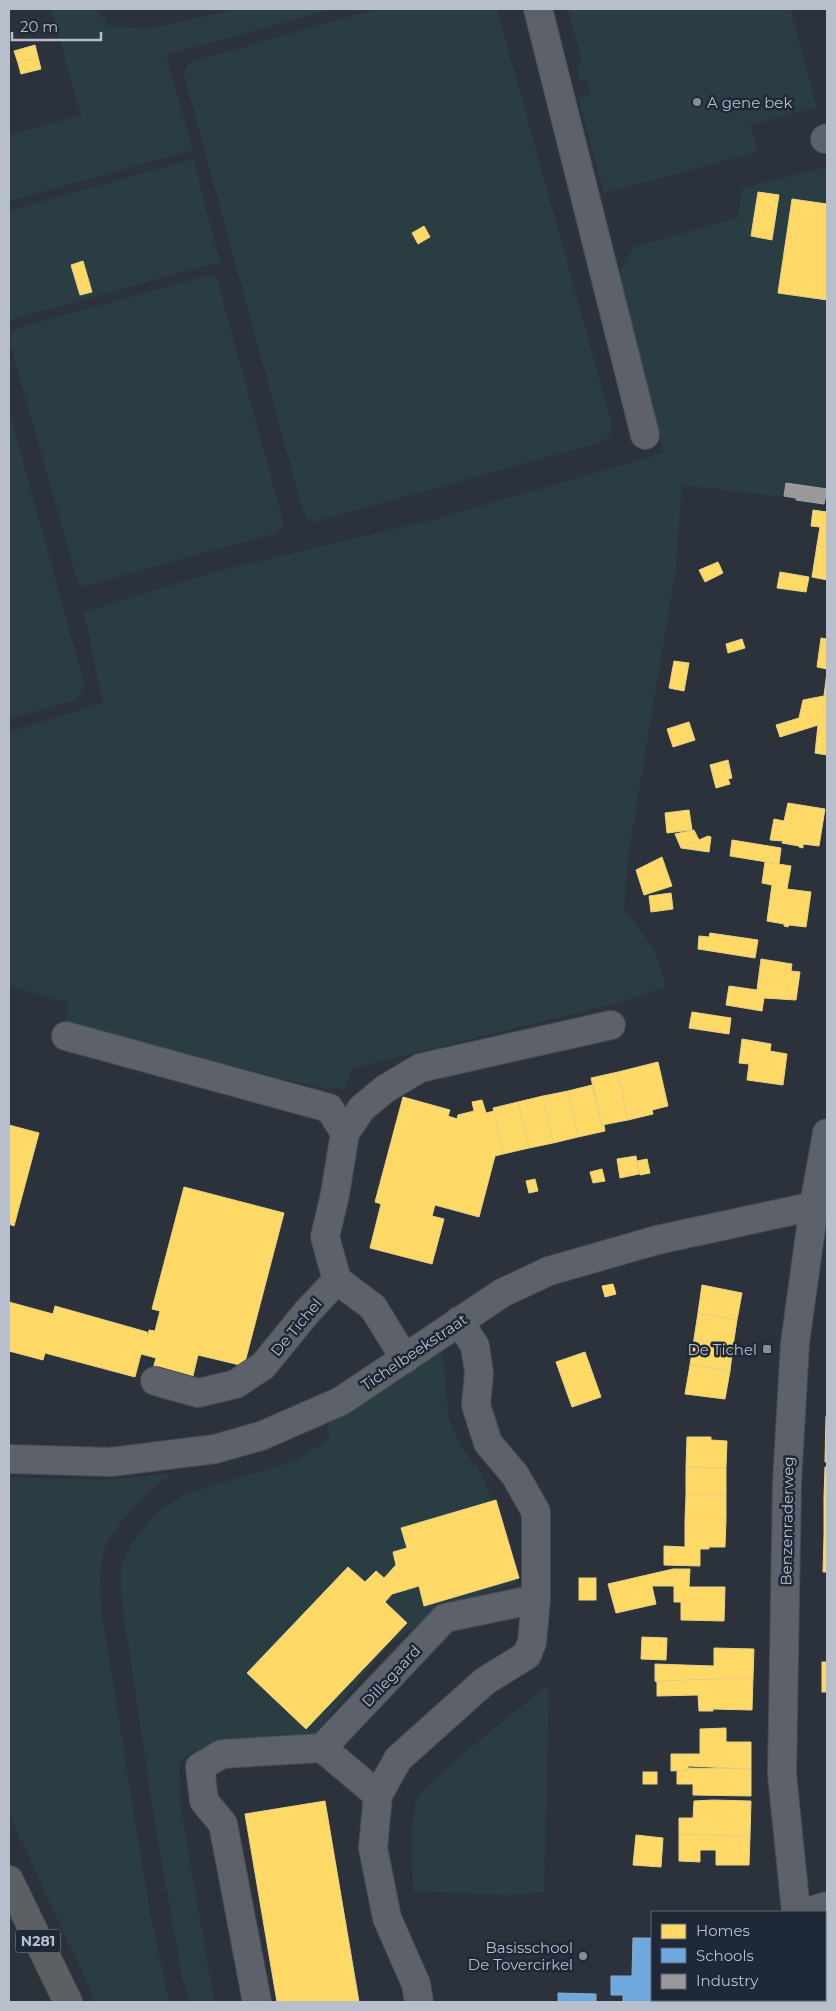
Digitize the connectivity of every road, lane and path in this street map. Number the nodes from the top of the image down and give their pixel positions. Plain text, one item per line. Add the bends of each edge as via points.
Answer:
1 (538, 9) edge
2 (645, 435) dead end
3 (611, 1025) dead end
4 (66, 1036) dead end
5 (827, 1133) edge
6 (344, 1134) junction
7 (814, 1206) junction
8 (337, 1280) junction
9 (460, 1321) junction
10 (404, 1359) junction
11 (155, 1381) dead end
12 (9, 1459) edge
13 (536, 1599) junction
14 (322, 1748) junction
15 (378, 1795) junction
16 (9, 1880) edge
17 (827, 1906) edge
18 (796, 1911) edge
19 (810, 1911) edge
20 (68, 2002) edge
21 (257, 2002) edge
22 (419, 2002) edge

1 - 2 street
3 - 6 street via 420,1068 385,1089 362,1108
4 - 6 street via 328,1108
5 - 7 street, Benzenraderweg
6 - 8 street via 325,1237
7 - 9 street, Tichelbeekstraat via 657,1240 549,1271 502,1293
7 - 18 street, Benzenraderweg via 795,1343 787,1482 782,1774
8 - 10 street via 373,1307
8 - 11 street, De Tichel via 263,1366 236,1384 198,1393
9 - 10 street, Tichelbeekstraat
9 - 13 street via 475,1346 479,1373 476,1406 488,1443 515,1476 536,1512
10 - 12 street, Tichelbeekstraat via 341,1401 261,1436 215,1449 112,1462
13 - 14 street, Dillegaard via 445,1618
13 - 15 street via 532,1642 527,1655 485,1681 398,1759
14 - 15 street
14 - 21 street via 222,1754 200,1767 204,1801 223,1824
15 - 22 street via 373,1848 387,1918 416,1984
16 - 20 highway, N281
17 - 19 street

